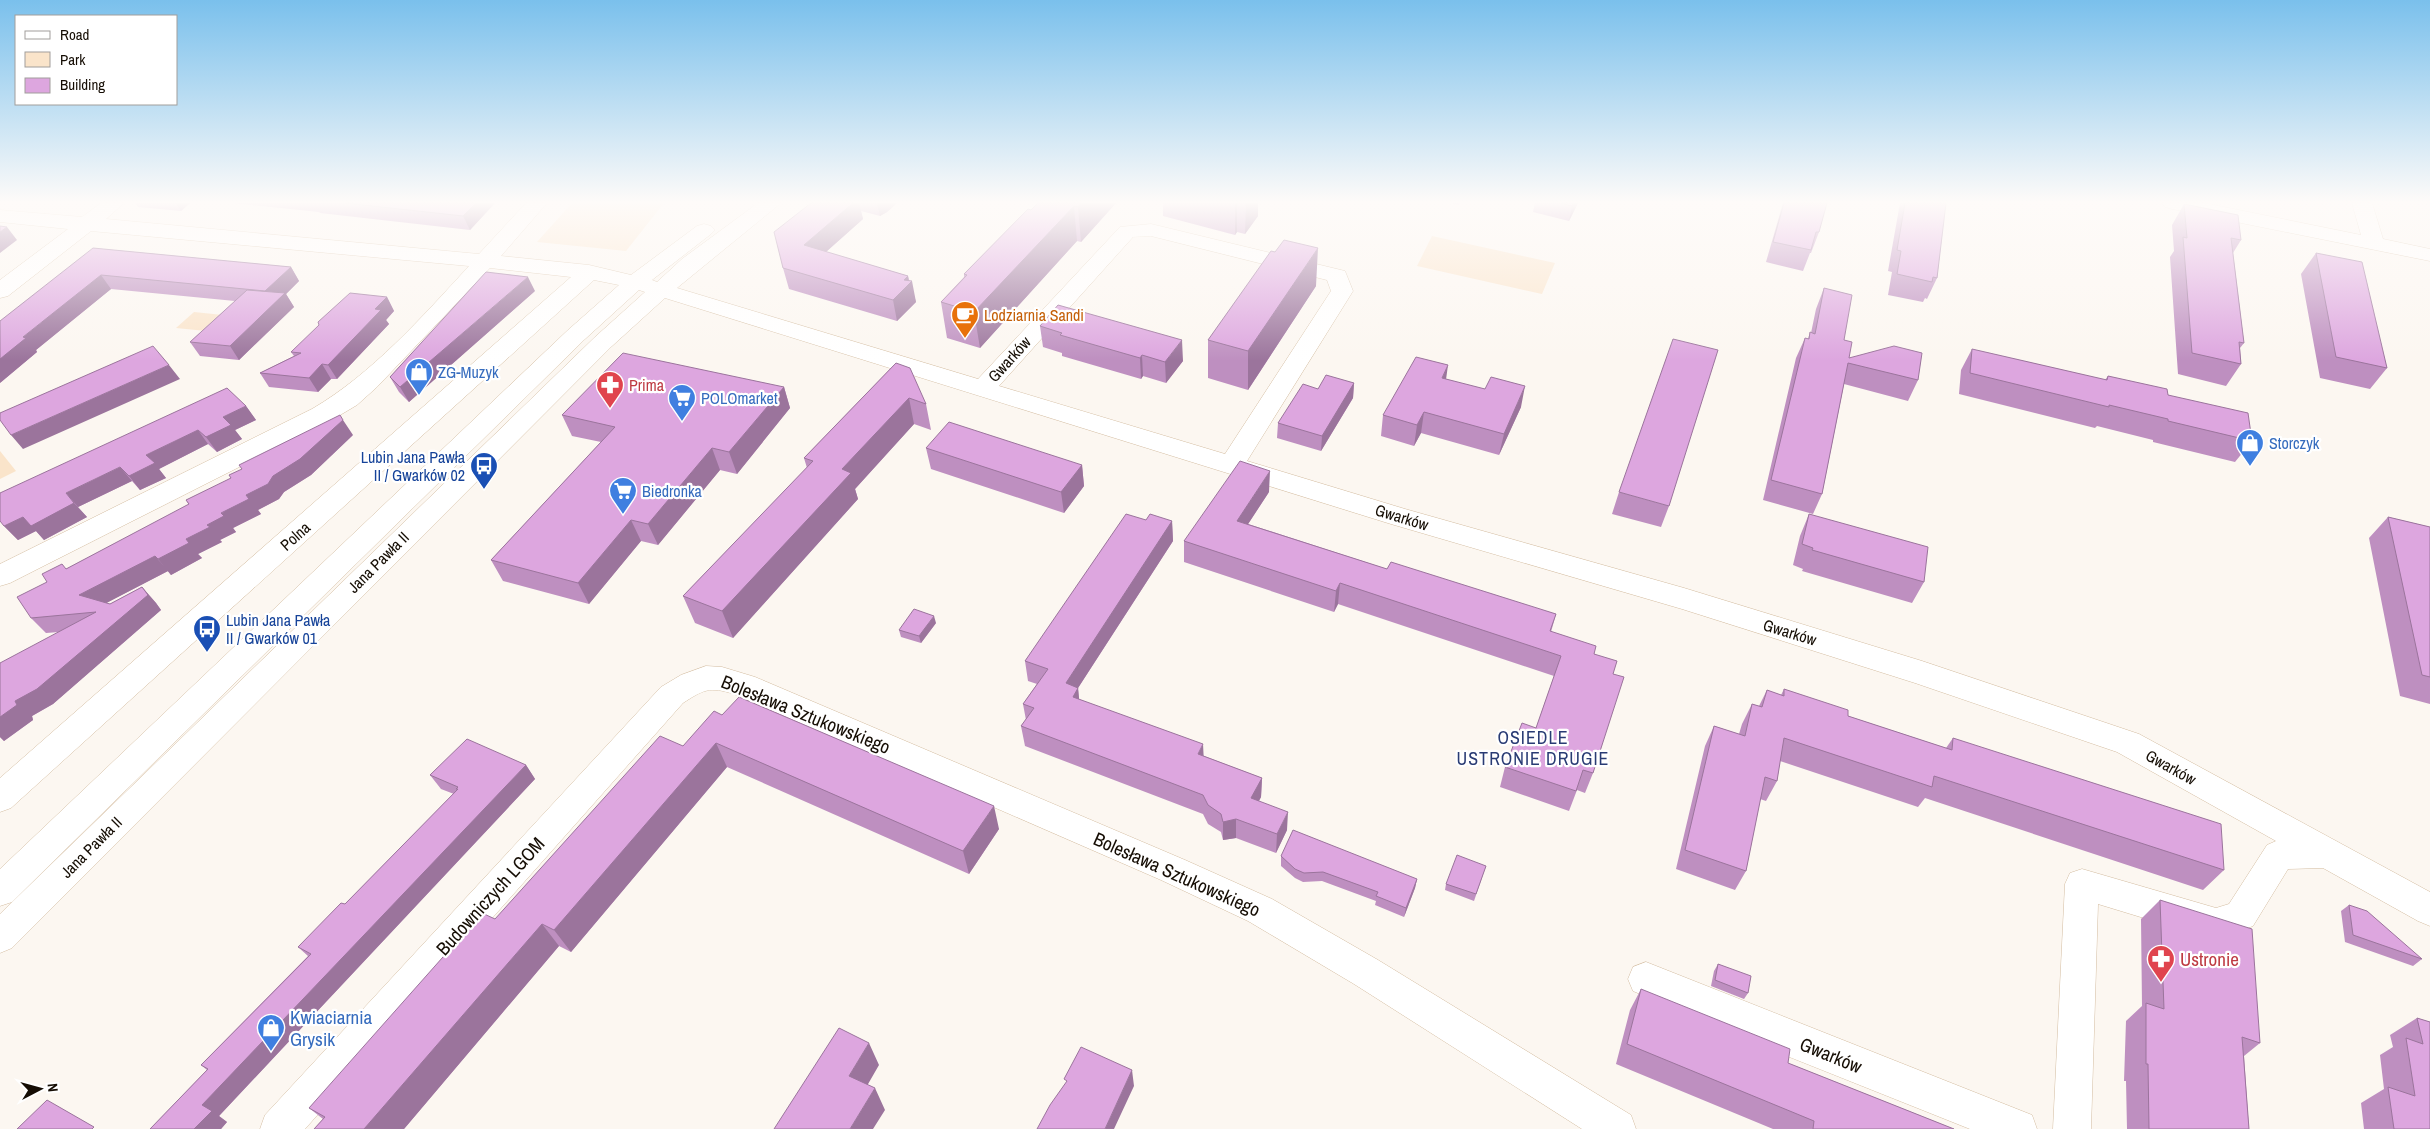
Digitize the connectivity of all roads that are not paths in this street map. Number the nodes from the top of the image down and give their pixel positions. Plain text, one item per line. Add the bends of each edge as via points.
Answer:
1 (46, 256) edge
2 (429, 256) edge
3 (491, 256) edge
4 (682, 256) edge
5 (692, 256) edge
6 (1105, 256) edge
7 (1255, 256) edge
8 (486, 261) junction
9 (589, 272) junction
10 (647, 286) junction
11 (0, 291) edge
12 (983, 389) junction
13 (1232, 464) junction
14 (0, 576) edge
15 (710, 676) joint
16 (0, 798) edge
17 (2327, 853) junction
18 (0, 891) edge
19 (2430, 910) edge
20 (0, 937) edge
21 (1646, 979) dead end
22 (279, 1129) edge
23 (1616, 1129) edge
24 (2018, 1129) edge
25 (2072, 1129) edge

1 - 11 street
2 - 8 street, Gwarków
3 - 8 street
4 - 10 street, Jana Pawła II
5 - 10 street, Jana Pawła II
6 - 12 street, Gwarków
7 - 13 street, Gwarków via 1337,276 1342,290
8 - 9 street, Gwarków
8 - 14 street via 370,382 348,399
9 - 10 street, Gwarków
9 - 16 street, Polna
10 - 12 street, Gwarków
10 - 18 street, Jana Pawła II via 562,348
10 - 20 street, Jana Pawła II via 408,532
12 - 13 street, Gwarków
13 - 17 street, Gwarków via 1922,673 2128,743
15 - 22 street, Budowniczych LGOM via 690,683 672,695
15 - 23 street, Bolesława Sztukowskiego via 744,685 1260,910 1366,972
17 - 19 street, Gwarków
17 - 25 street via 2279,855 2241,916 2216,924 2082,884
21 - 24 street, Gwarków

